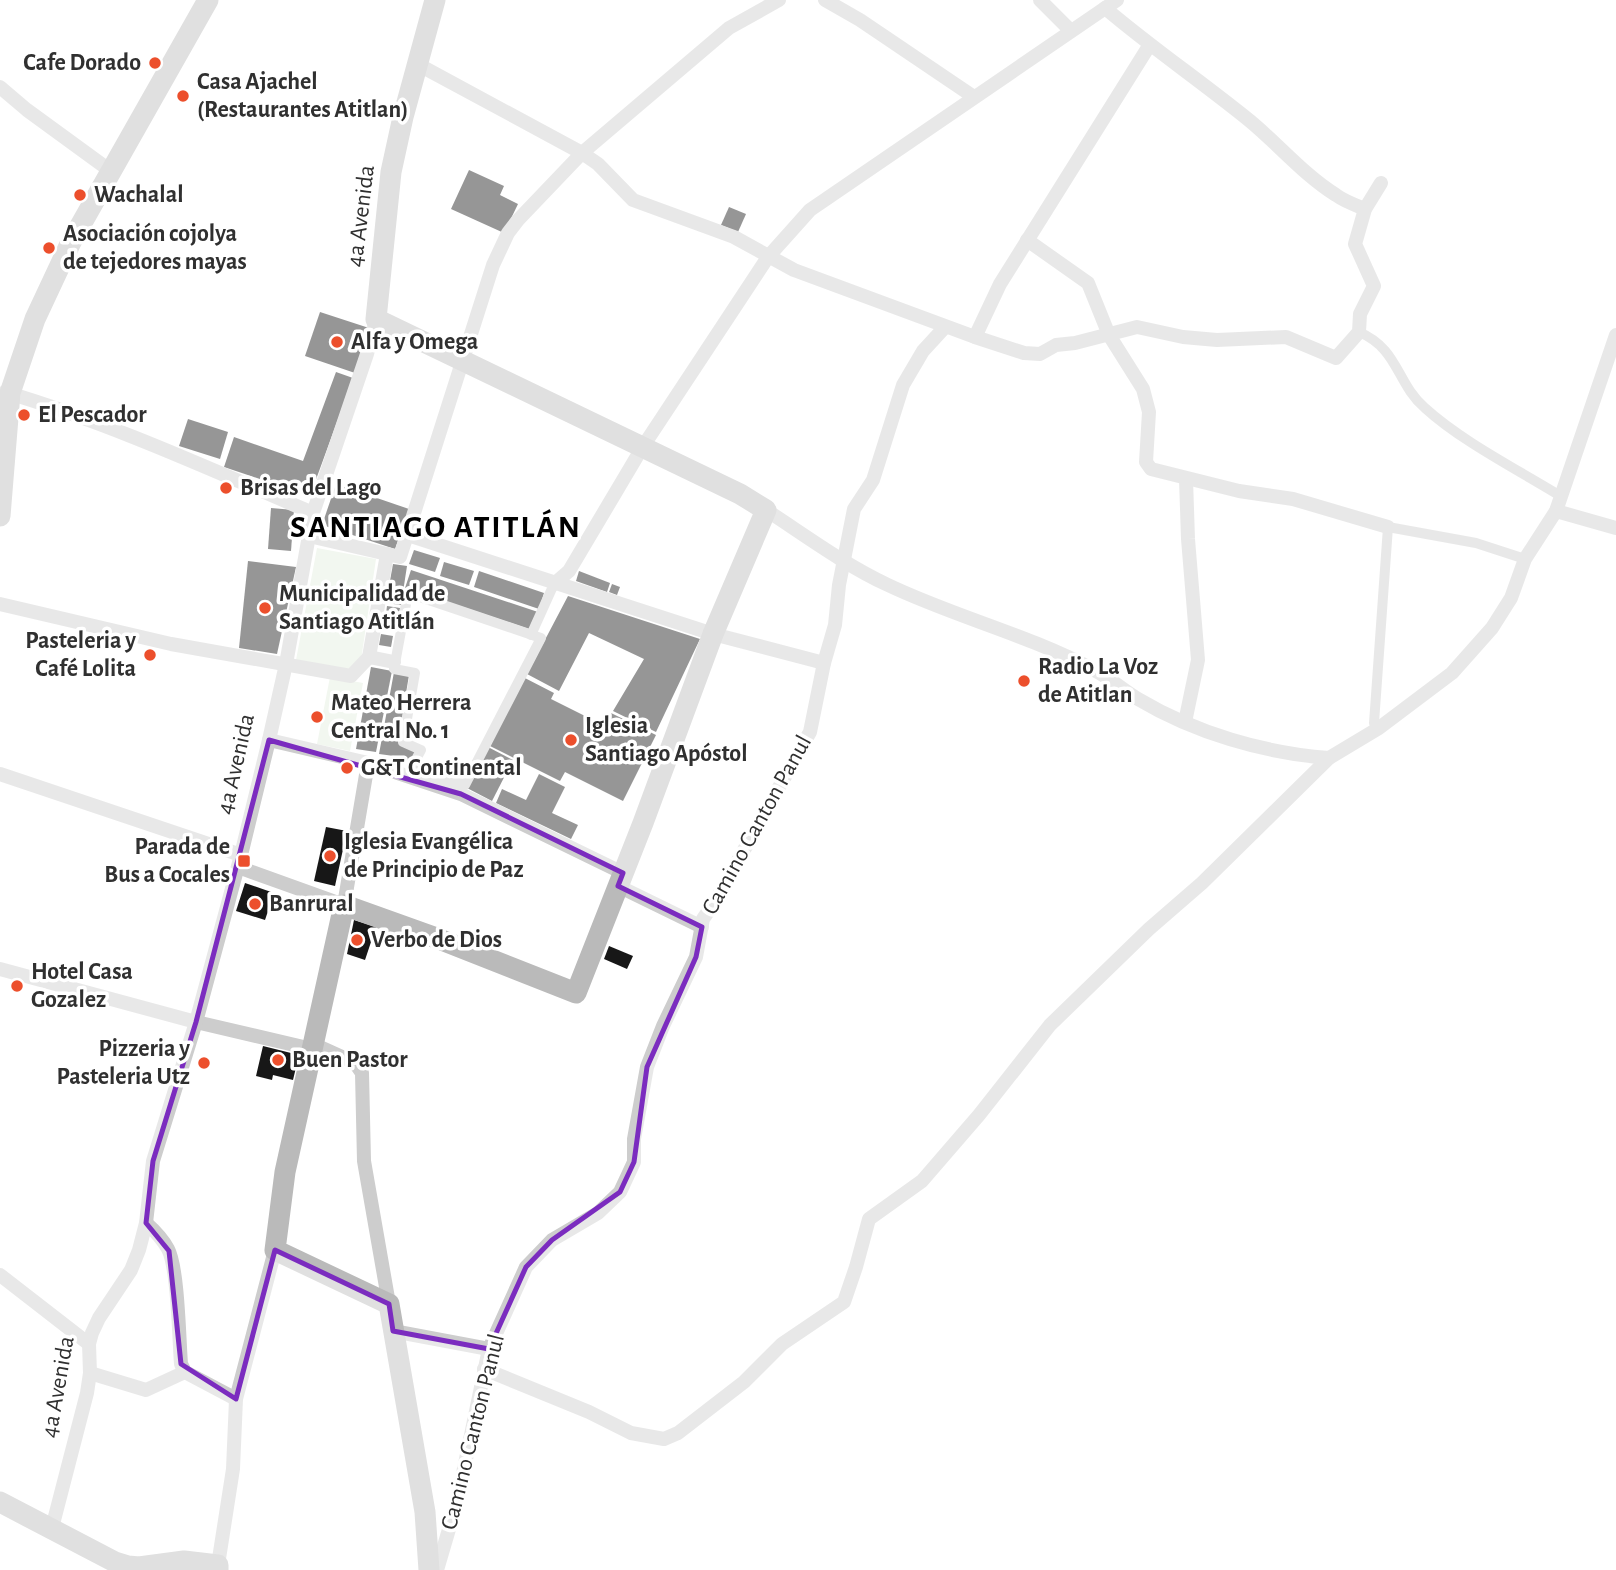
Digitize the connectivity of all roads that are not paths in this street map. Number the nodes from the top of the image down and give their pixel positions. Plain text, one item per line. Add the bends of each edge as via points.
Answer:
1 (208, 0) edge
2 (435, 0) edge
3 (779, 0) edge
4 (825, 0) edge
5 (1040, 0) edge
6 (1111, 4) edge
7 (1071, 31) junction
8 (1149, 46) junction
9 (419, 65) junction
10 (0, 87) edge
11 (974, 97) junction
12 (582, 153) junction
13 (112, 172) junction
14 (1381, 183) dead end
15 (1365, 209) junction
16 (1027, 240) junction
17 (768, 257) junction
18 (376, 319) junction
19 (945, 327) junction
20 (1359, 332) junction
21 (1109, 335) junction
22 (1616, 335) edge
23 (975, 337) junction
24 (464, 362) junction
25 (5, 392) edge
26 (642, 448) junction
27 (1186, 479) junction
28 (1559, 504) junction
29 (766, 510) junction
30 (313, 513) junction
31 (0, 516) edge
32 (1388, 527) junction
33 (1616, 528) edge
34 (408, 535) junction
35 (309, 536) junction
36 (387, 554) junction
37 (1525, 559) junction
38 (843, 561) junction
39 (554, 584) junction
40 (0, 604) edge
41 (713, 634) junction
42 (531, 635) junction
43 (369, 657) junction
44 (394, 662) junction
45 (824, 663) junction
46 (286, 664) junction
47 (1185, 722) junction
48 (1379, 728) junction
49 (269, 740) junction
50 (1329, 758) junction
51 (368, 763) junction
52 (0, 774) edge
53 (240, 861) junction
54 (620, 880) junction
55 (344, 905) junction
56 (702, 927) junction
57 (0, 969) edge
58 (196, 1022) junction
59 (312, 1047) junction
60 (146, 1223) junction
61 (275, 1250) junction
62 (0, 1275) edge
63 (389, 1304) junction
64 (393, 1331) junction
65 (89, 1344) junction
66 (489, 1349) junction
67 (484, 1369) junction
68 (185, 1372) junction
69 (90, 1373) junction
70 (236, 1399) junction
71 (0, 1502) edge
72 (52, 1528) junction
73 (218, 1567) edge
74 (429, 1570) edge
75 (437, 1570) edge

1 - 13 main road
2 - 9 main road, 4a Avenida
3 - 12 street via 729,28
4 - 11 street
5 - 7 street
6 - 7 street
6 - 8 street
7 - 11 street
8 - 15 street via 1210,89 1336,196
8 - 16 street
9 - 12 street
9 - 18 main road, 4a Avenida via 391,172
10 - 13 street
11 - 17 street via 810,210
12 - 17 street via 633,200 734,237
12 - 24 street via 508,233
13 - 25 main road via 71,243
14 - 15 street
15 - 20 street via 1355,244 1374,286 1360,314
16 - 21 street via 1088,283
16 - 23 street via 999,284
17 - 19 street
17 - 26 street
18 - 24 main road
18 - 30 street, 4a Avenida
19 - 23 street
19 - 38 street, Camino Canton Panul via 923,351 903,385 873,480 854,509
20 - 21 street via 1336,358 1286,337 1217,340 1137,327
20 - 28 street via 1376,339 1424,408
21 - 23 street via 1056,345 1040,354
21 - 27 street via 1143,389 1149,412 1146,462 1151,469
22 - 28 street
24 - 26 main road
24 - 34 street
25 - 30 street via 135,439
25 - 31 main road
26 - 29 main road
26 - 39 street via 569,571
27 - 32 street via 1293,499
27 - 47 street via 1198,660
28 - 33 street
28 - 37 street
29 - 38 street
29 - 41 main road
30 - 35 street, 4a Avenida
32 - 37 street via 1476,543
32 - 48 street via 1374,723
34 - 36 street via 400,557
34 - 39 street
35 - 36 street
35 - 46 street, 4a Avenida
36 - 43 street
37 - 48 street via 1511,598 1492,628 1452,673
38 - 45 street, Camino Canton Panul via 835,625
38 - 47 street via 887,585 1094,670
39 - 41 street
39 - 42 street
40 - 46 street via 171,644
41 - 45 street
41 - 54 main road
42 - 44 street via 408,593
42 - 44 street via 541,638 465,785 414,765 421,750 403,742 415,673 394,669
43 - 44 street
43 - 46 street via 351,676
45 - 56 street, Camino Canton Panul via 810,732
46 - 49 street, 4a Avenida
47 - 50 street via 1291,755
48 - 50 street
49 - 51 street
49 - 53 street, 4a Avenida
50 - 67 street via 1050,1025 922,1181 869,1219 844,1302 782,1344 744,1382 678,1433 664,1439 631,1433
51 - 54 street via 461,794
51 - 55 street
52 - 53 street
53 - 55 street
53 - 58 street, 4a Avenida
54 - 55 main road via 576,993
54 - 56 street
55 - 59 main road
56 - 66 street, Camino Canton Panul via 695,957 647,1067 634,1163 620,1192 598,1213 552,1240 526,1267
57 - 58 street
58 - 59 street
58 - 60 street, 4a Avenida via 153,1161
59 - 61 main road via 285,1172
59 - 63 street via 355,1063 362,1073 364,1161
60 - 65 street, 4a Avenida via 136,1261 99,1318
60 - 68 street via 169,1251
61 - 63 main road
61 - 70 street
62 - 65 street
63 - 64 main road
64 - 66 street
64 - 74 main road via 425,1512
65 - 69 street, 4a Avenida
66 - 67 street, Camino Canton Panul
67 - 75 street, Camino Canton Panul via 457,1502
68 - 69 street via 146,1390
68 - 70 street
69 - 72 street, 4a Avenida
70 - 73 street via 233,1469
71 - 72 main road
72 - 73 main road via 128,1566 184,1561

